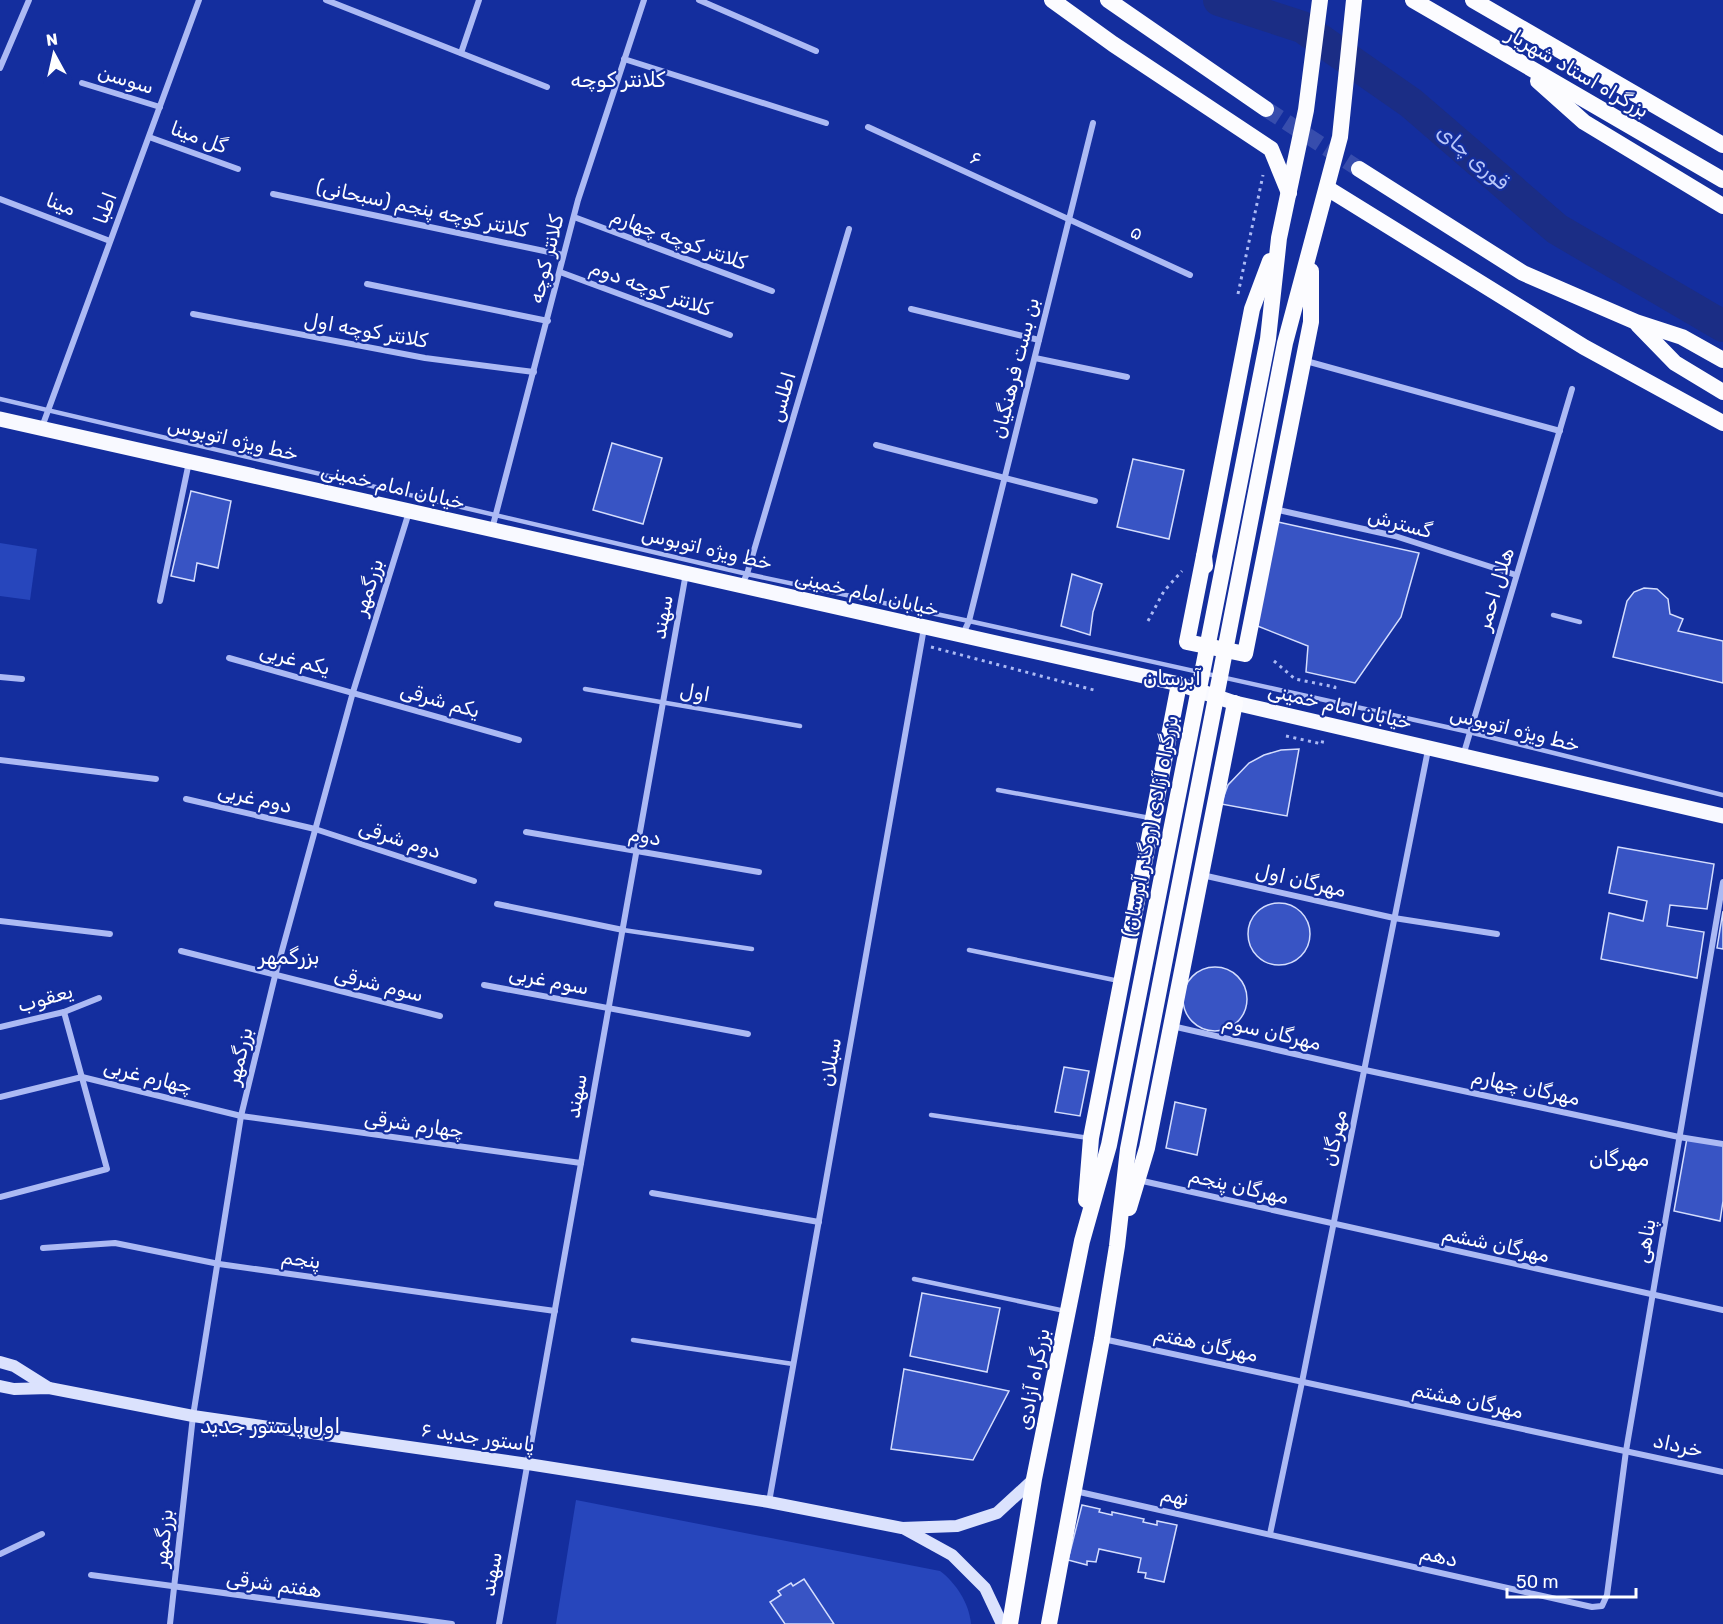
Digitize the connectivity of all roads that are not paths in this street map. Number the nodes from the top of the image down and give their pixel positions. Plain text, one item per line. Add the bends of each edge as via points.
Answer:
1 (29, 0) edge
2 (199, 0) edge
3 (326, 0) edge
4 (480, 0) edge
5 (644, 0) edge
6 (699, 0) edge
7 (1052, 0) edge
8 (1108, 0) edge
9 (1320, 0) edge
10 (1354, 0) edge
11 (1413, 0) edge
12 (1473, 0) edge
13 (816, 51) dead end
14 (461, 53) junction
15 (1508, 56) junction
16 (624, 59) junction
17 (0, 69) edge
18 (82, 83) dead end
19 (547, 87) dead end
20 (160, 106) junction
21 (1266, 109) tunnel mouth
22 (826, 123) dead end
23 (1093, 123) dead end
24 (868, 127) dead end
25 (149, 136) junction
26 (1723, 145) edge
27 (238, 169) dead end
28 (1359, 169) tunnel mouth
29 (1723, 180) edge
30 (1326, 188) junction
31 (1289, 193) junction
32 (273, 194) dead end
33 (0, 199) edge
34 (1723, 206) edge
35 (574, 217) junction
36 (1069, 219) junction
37 (849, 229) dead end
38 (1279, 238) junction
39 (110, 240) junction
40 (1312, 246) junction
41 (563, 255) junction
42 (560, 272) junction
43 (1190, 275) dead end
44 (367, 284) dead end
45 (772, 291) dead end
46 (911, 309) dead end
47 (193, 314) dead end
48 (548, 321) junction
49 (1636, 322) junction
50 (730, 335) dead end
51 (1039, 340) junction
52 (1035, 358) junction
53 (1303, 360) junction
54 (1723, 360) edge
55 (534, 372) junction
56 (1127, 377) dead end
57 (1572, 389) dead end
58 (1723, 392) edge
59 (0, 399) edge
60 (48, 410) junction
61 (0, 419) edge
62 (1723, 423) edge
63 (42, 428) junction
64 (1560, 431) junction
65 (876, 445) dead end
66 (189, 461) junction
67 (1005, 478) junction
68 (1095, 501) dead end
69 (1274, 508) junction
70 (410, 511) junction
71 (494, 523) junction
72 (1204, 556) junction
73 (1261, 572) junction
74 (686, 573) junction
75 (1516, 575) junction
76 (744, 580) junction
77 (160, 602) dead end
78 (1508, 603) junction
79 (1516, 605) dead end
80 (1553, 615) dead end
81 (969, 621) junction
82 (1580, 622) dead end
83 (924, 627) junction
84 (962, 636) junction
85 (229, 658) dead end
86 (0, 676) edge
87 (22, 680) dead end
88 (1179, 684) junction
89 (585, 688) dead end
90 (352, 692) junction
91 (663, 702) junction
92 (1235, 703) junction
93 (800, 726) dead end
94 (1469, 732) junction
95 (519, 740) dead end
96 (1428, 748) junction
97 (1463, 756) junction
98 (0, 760) edge
99 (156, 779) dead end
100 (998, 790) dead end
101 (1723, 795) edge
102 (186, 799) dead end
103 (1723, 816) edge
104 (1153, 819) junction
105 (315, 829) junction
106 (526, 832) dead end
107 (637, 851) junction
108 (759, 872) dead end
109 (1201, 874) junction
110 (474, 881) dead end
111 (1723, 882) edge
112 (1139, 892) junction
113 (1196, 902) junction
114 (497, 904) dead end
115 (1394, 918) junction
116 (0, 921) edge
117 (623, 930) junction
118 (110, 934) dead end
119 (1497, 934) dead end
120 (752, 949) dead end
121 (969, 950) dead end
122 (181, 951) dead end
123 (275, 976) junction
124 (1122, 981) junction
125 (484, 985) dead end
126 (99, 998) dead end
127 (609, 1008) junction
128 (64, 1012) junction
129 (440, 1016) dead end
130 (1171, 1026) junction
131 (0, 1027) edge
132 (748, 1034) dead end
133 (1365, 1070) junction
134 (82, 1077) junction
135 (0, 1097) edge
136 (932, 1114) dead end
137 (241, 1116) junction
138 (1679, 1137) junction
139 (1091, 1138) junction
140 (1723, 1144) edge
141 (1109, 1145) joint
142 (581, 1163) junction
143 (1137, 1180) junction
144 (651, 1193) dead end
145 (0, 1197) edge
146 (819, 1222) junction
147 (1333, 1225) junction
148 (1082, 1241) junction
149 (1117, 1246) junction
150 (44, 1248) dead end
151 (219, 1264) junction
152 (914, 1279) dead end
153 (1652, 1295) junction
154 (1723, 1310) edge
155 (555, 1311) junction
156 (1068, 1312) junction
157 (1102, 1339) junction
158 (633, 1340) dead end
159 (0, 1362) edge
160 (793, 1365) junction
161 (1302, 1382) junction
162 (0, 1386) edge
163 (49, 1388) junction
164 (193, 1416) junction
165 (1626, 1451) junction
166 (528, 1464) junction
167 (1723, 1472) edge
168 (1034, 1479) junction
169 (1073, 1491) junction
170 (769, 1502) junction
171 (902, 1528) junction
172 (42, 1534) dead end
173 (1270, 1534) junction
174 (0, 1554) edge
175 (92, 1575) dead end
176 (174, 1587) junction
177 (1602, 1605) joint
178 (170, 1624) edge
179 (452, 1624) edge
180 (499, 1624) edge
181 (1002, 1624) edge
182 (1010, 1624) edge
183 (1049, 1624) edge

1 - 17 street
2 - 20 street, اطبا
3 - 14 street
4 - 14 street
5 - 16 street, کلانتر کوچه
6 - 13 street
7 - 31 highway via 1271,149
8 - 21 highway
9 - 31 highway via 1306,110
10 - 30 highway via 1340,137
11 - 15 highway, بزرگراه استاد شهریار
12 - 26 highway
14 - 19 street
15 - 29 highway, بزرگراه استاد شهریار
15 - 34 highway via 1584,122
16 - 22 street
16 - 35 street, کلانتر کوچه
18 - 20 street, سوسن
20 - 25 street, اطبا
23 - 36 street, بن بست فرهنگیان
24 - 36 street, ۶
25 - 27 street, گل مینا
25 - 39 street, اطبا
28 - 49 highway via 1523,273
30 - 40 highway
30 - 62 highway via 1584,347
31 - 38 highway
32 - 41 street, کلانتر کوچه پنجم (سبحانی)
33 - 39 street, مینا
35 - 41 street, کلانتر کوچه
35 - 45 street, کلانتر کوچه چهارم
36 - 43 street, ۵
36 - 51 street, بن بست فرهنگیان
37 - 76 street, اطلس
38 - 72 highway via 1252,309
38 - 141 highway, بزرگراه آزادی (روگذر آبرسان) via 1268,339
39 - 60 street, اطبا
40 - 53 highway via 1311,322
40 - 149 highway, بزرگراه آزادی (روگذر آبرسان) via 1286,343 1128,1149
41 - 42 street, کلانتر کوچه
42 - 48 street, کلانتر کوچه
42 - 50 street, کلانتر کوچه دوم
44 - 48 street
46 - 51 street
47 - 55 street, کلانتر کوچه اول via 425,358
48 - 55 street, کلانتر کوچه
49 - 54 highway via 1682,337
49 - 58 highway via 1675,363
51 - 52 street, بن بست فرهنگیان
52 - 56 street
52 - 67 street, بن بست فرهنگیان
53 - 64 street
53 - 69 highway
55 - 71 street, کلانتر کوچه
57 - 64 street, هلال احمر
59 - 60 lane, خط ویژه اتوبوس
60 - 63 street, اطبا
60 - 71 lane, خط ویژه اتوبوس
61 - 63 main road, خیابان امام خمینی
63 - 66 main road, خیابان امام خمینی
64 - 75 street, هلال احمر
65 - 67 street
66 - 70 main road, خیابان امام خمینی
66 - 77 street
67 - 68 street
67 - 81 street, بن بست فرهنگیان
69 - 73 highway
69 - 75 street, گسترش via 1395,536
70 - 71 main road, خیابان امام خمینی
70 - 90 street, بزرگمهر
71 - 74 main road, خیابان امام خمینی
71 - 76 lane, خط ویژه اتوبوس
72 - 73 highway via 1209,576 1220,582 1250,587
72 - 73 highway via 1187,642 1245,654
74 - 76 main road, خیابان امام خمینی
74 - 91 street, سهند
75 - 78 street, هلال احمر
76 - 81 lane, خط ویژه اتوبوس
76 - 83 main road, خیابان امام خمینی
78 - 79 lane
78 - 94 street, هلال احمر
80 - 82 lane
81 - 84 street, بن بست فرهنگیان
81 - 94 lane, خط ویژه اتوبوس
83 - 84 main road, خیابان امام خمینی
83 - 146 street, سبلان
84 - 88 main road, خیابان امام خمینی
85 - 90 street, یکم غربی
86 - 87 street
88 - 92 main road, خیابان امام خمینی
88 - 104 highway
89 - 91 lane, اول
90 - 95 street, یکم شرقی
90 - 105 street, بزرگمهر
91 - 93 lane, اول
91 - 107 street, سهند
92 - 96 main road, خیابان امام خمینی
92 - 109 highway
94 - 97 street, هلال احمر
94 - 101 lane, خط ویژه اتوبوس
96 - 97 main road, خیابان امام خمینی
96 - 115 street, مهرگان
97 - 103 main road, خیابان امام خمینی
98 - 99 street
100 - 104 lane
102 - 105 street, دوم غربی
104 - 112 highway
105 - 110 street, دوم شرقی
105 - 123 street, بزرگمهر
106 - 107 street, دوم
107 - 108 street, دوم
107 - 117 street, سهند
109 - 113 highway
109 - 115 street, مهرگان اول
111 - 138 street, پناهی
112 - 113 highway via 1153,880 1175,878 1189,887
112 - 124 highway
113 - 130 highway
114 - 117 street
115 - 119 street, مهرگان اول
115 - 133 street, مهرگان
116 - 118 street
117 - 120 lane
117 - 127 street, سهند
121 - 124 lane
122 - 123 street
123 - 129 street, سوم شرقی
123 - 137 street, بزرگمهر
124 - 139 highway
125 - 127 street, سوم غربی
126 - 128 street, یعقوب
127 - 132 street
127 - 142 street, سهند
128 - 131 street, یعقوب
128 - 134 street
130 - 133 street, مهرگان سوم
130 - 143 highway
133 - 138 street, مهرگان چهارم
133 - 147 street, مهرگان
134 - 135 street
134 - 137 street, چهارم غربی
134 - 145 street via 107,1169
136 - 139 lane
137 - 142 street, چهارم شرقی
137 - 151 street, بزرگمهر
138 - 140 street, مهرگان چهارم
138 - 153 street, پناهی
139 - 148 highway
141 - 148 highway, بزرگراه آزادی
142 - 155 street, سهند
143 - 147 street, مهرگان پنجم
143 - 149 highway
144 - 146 street
146 - 160 street, سبلان
147 - 153 street, مهرگان ششم
147 - 161 street, مهرگان
148 - 156 highway, بزرگراه آزادی
149 - 157 highway
150 - 151 street, پنجم via 115,1243
151 - 155 street, پنجم
151 - 164 street, بزرگمهر
152 - 156 lane
153 - 154 street, مهرگان ششم
153 - 165 street, پناهی
155 - 166 street, سهند
156 - 168 highway, بزرگراه آزادی
157 - 161 street, مهرگان هفتم
157 - 169 highway
158 - 160 lane
159 - 163 main road, پاستور جدید ۶ via 14,1366
160 - 170 street, سبلان
161 - 165 street, مهرگان هشتم
161 - 173 street, مهرگان
162 - 163 main road, پاستور جدید ۶
163 - 164 main road, پاستور جدید ۶
164 - 166 main road, پاستور جدید ۶
164 - 176 street, بزرگمهر
165 - 167 street, خرداد
165 - 177 street, پناهی via 1607,1595
166 - 170 main road, پاستور جدید ۶
166 - 180 street, سهند
168 - 171 main road, پاستور جدید ۶ via 997,1513 957,1526
168 - 182 highway, بزرگراه آزادی
169 - 173 street, نهم
169 - 183 highway
170 - 171 main road, پاستور جدید ۶
171 - 181 main road, پاستور جدید ۶ via 952,1554 985,1588
172 - 174 street
173 - 177 street, دهم via 1592,1607
175 - 176 street, هفتم شرقی
176 - 178 street, بزرگمهر
176 - 179 street, هفتم شرقی

